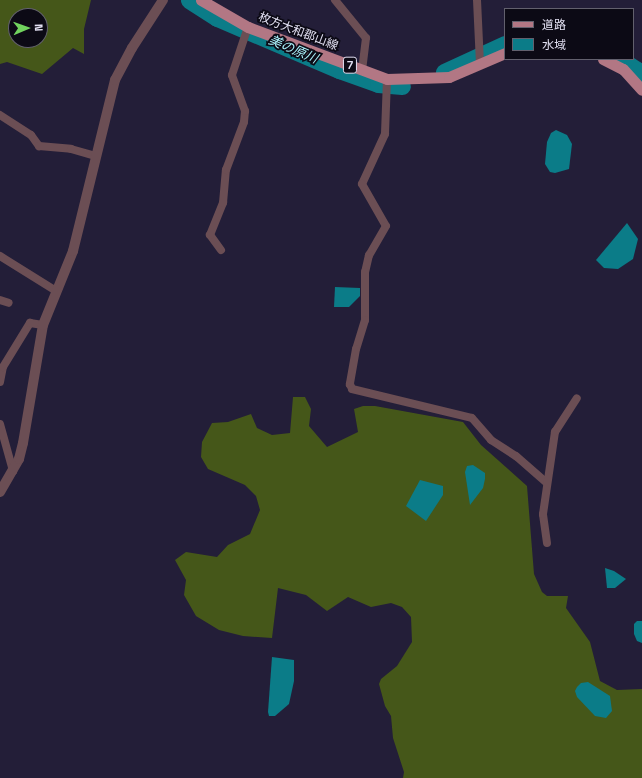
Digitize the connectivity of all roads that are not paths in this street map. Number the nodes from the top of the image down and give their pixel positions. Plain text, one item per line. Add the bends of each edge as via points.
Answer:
1 (163, 0) edge
2 (201, 0) edge
3 (335, 0) edge
4 (477, 0) edge
5 (248, 27) junction
6 (504, 53) edge
7 (605, 60) edge
8 (480, 63) junction
9 (362, 70) junction
10 (387, 79) junction
11 (642, 90) edge
12 (0, 115) edge
13 (96, 156) junction
14 (221, 250) dead end
15 (0, 256) edge
16 (56, 291) junction
17 (0, 300) edge
18 (9, 303) dead end
19 (43, 326) junction
20 (0, 382) edge
21 (577, 398) dead end
22 (0, 424) edge
23 (13, 471) junction
24 (547, 483) junction
25 (0, 492) edge
26 (547, 543) dead end

1 - 13 street via 115,80
2 - 5 main road, 枚方大和郡山線 / 7
3 - 9 street via 366,38
4 - 8 street
5 - 9 main road, 枚方大和郡山線 / 7
5 - 14 street via 232,76 245,111 244,122 228,165 223,202 210,235
6 - 8 main road, 枚方大和郡山線 / 7
7 - 11 main road via 623,69
8 - 10 main road, 枚方大和郡山線 / 7 via 449,77
9 - 10 main road, 枚方大和郡山線 / 7
10 - 24 street via 384,134 362,184 386,226 370,255 365,272 365,320 356,349 350,384 352,389 472,418 491,440 516,456
12 - 13 street via 25,131 39,146 71,149
13 - 16 street via 73,251
15 - 16 street
16 - 19 street
17 - 18 street
19 - 20 street via 30,323 3,368
19 - 23 street via 23,443
21 - 24 street via 555,432
22 - 23 street
23 - 25 street
24 - 26 street via 543,514

